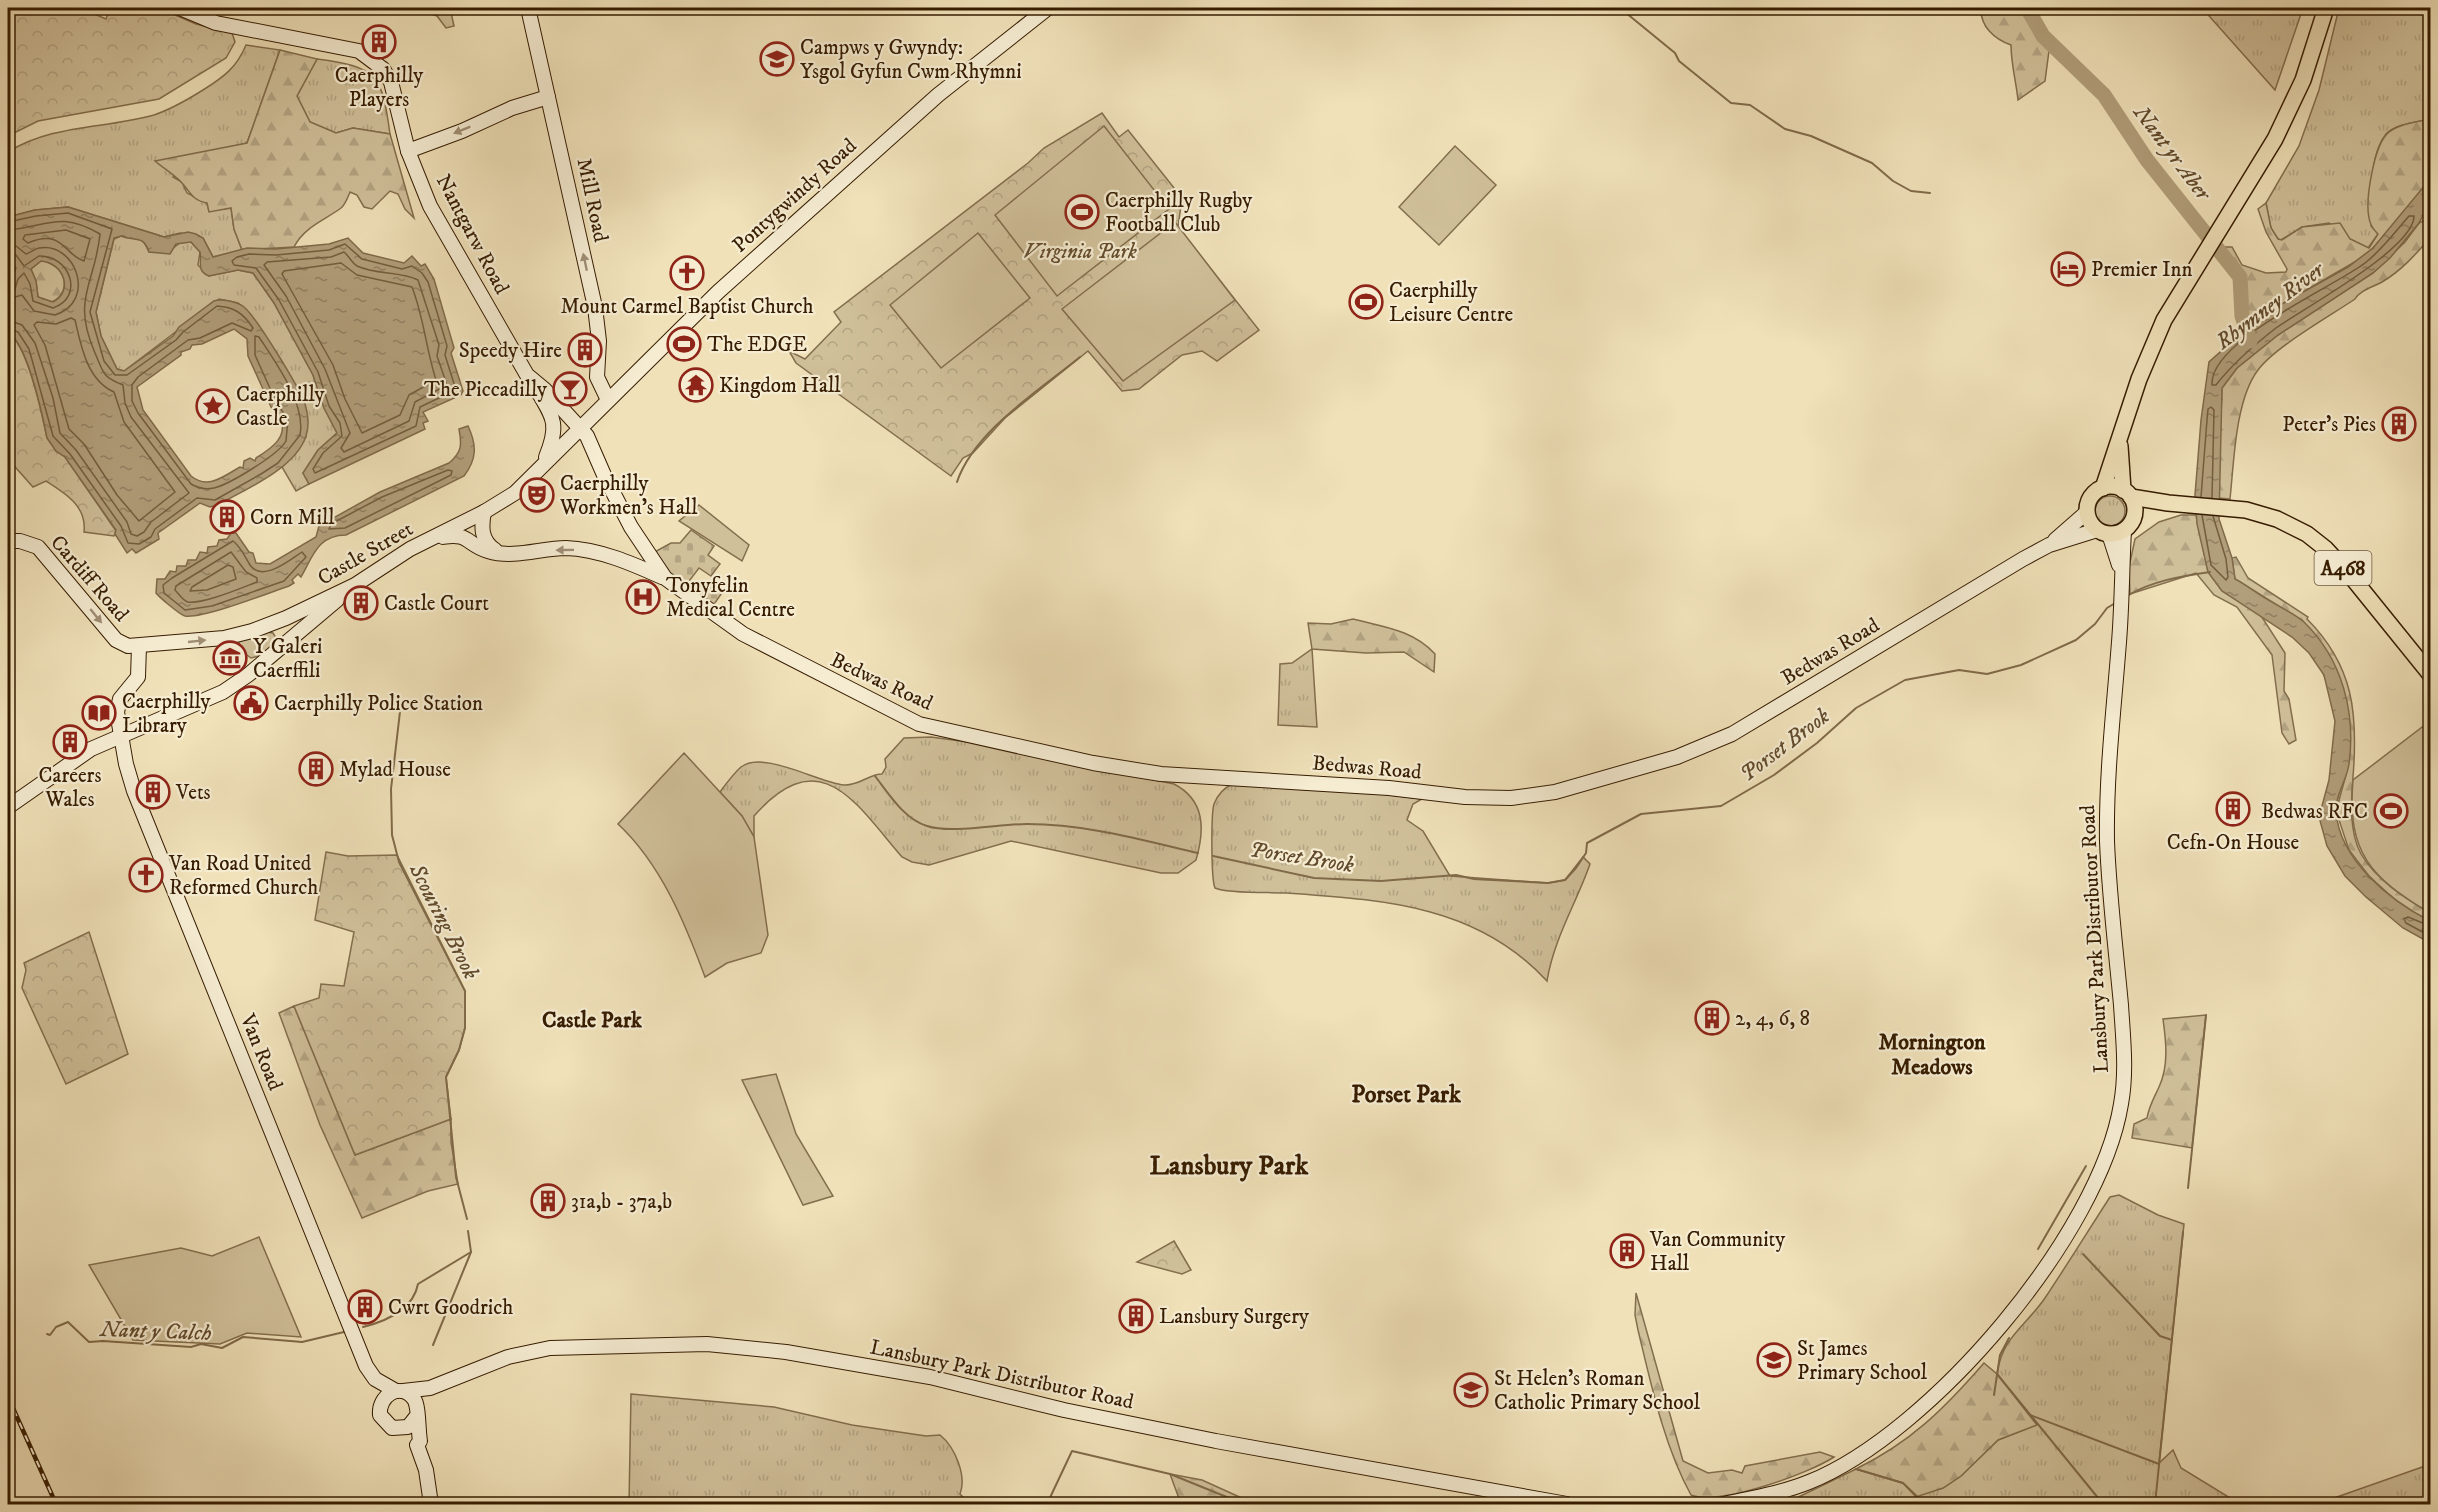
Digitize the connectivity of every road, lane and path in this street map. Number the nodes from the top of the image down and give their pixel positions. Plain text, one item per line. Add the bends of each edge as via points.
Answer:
1 (180, 8) edge
2 (528, 8) edge
3 (1048, 8) edge
4 (2326, 8) edge
5 (548, 98) junction
6 (408, 151) junction
7 (545, 396) junction
8 (604, 404) junction
9 (580, 427) junction
10 (2120, 443) junction
11 (594, 448) junction
12 (541, 467) junction
13 (2103, 488) junction
14 (2127, 494) junction
15 (2168, 504) junction
16 (484, 512) junction
17 (2087, 512) junction
18 (2128, 526) junction
19 (631, 527) junction
20 (2103, 532) junction
21 (429, 540) junction
22 (8, 541) edge
23 (2049, 545) junction
24 (500, 552) junction
25 (622, 560) junction
26 (2122, 576) junction
27 (665, 578) junction
28 (355, 585) junction
29 (259, 628) junction
30 (139, 646) junction
31 (281, 646) junction
32 (2430, 674) edge
33 (120, 736) junction
34 (8, 807) edge
35 (375, 1379) junction
36 (430, 1388) junction
37 (399, 1391) junction
38 (382, 1401) junction
39 (417, 1414) junction
40 (398, 1429) junction
41 (417, 1445) junction
42 (431, 1504) edge
43 (1567, 1504) edge
44 (1724, 1504) edge

1 - 6 main road, Nantgarw Road via 216,23 359,51 391,82
2 - 5 main road, Mill Road
3 - 8 main road, Pontygwindy Road via 883,144 718,292
4 - 10 main road via 2308,67 2285,118 2159,331 2139,379
5 -> 6 main road via 515,106
8 -> 5 main road, Mill Road via 597,377 599,341 595,307
6 - 7 main road, Nantgarw Road via 430,206 527,375
7 - 8 main road via 586,413
7 - 9 main road via 565,423
7 - 12 main road via 555,427
8 - 9 main road, Pontygwindy Road
8 - 11 main road
9 - 11 main road
9 - 12 main road, Castle Street
10 - 13 main road
10 - 14 main road
11 - 19 main road
12 - 16 main road, Castle Street via 515,493
13 - 14 main road, A468
13 - 17 main road via 2090,498
14 - 15 main road, A468
14 - 18 main road via 2134,510
15 - 18 main road, A468
15 - 32 main road, A468 via 2225,506 2277,519 2317,540
16 - 21 main road, Castle Street
16 - 24 main road via 485,539
17 - 20 main road via 2092,525
17 - 23 main road
18 - 20 main road, A468
18 - 26 main road, Lansbury Park Distributor Road
19 - 25 main road via 632,548
19 - 27 main road
20 - 23 main road
20 - 26 main road, Lansbury Park Distributor Road
21 - 24 main road via 462,536 489,551
21 - 28 main road, Castle Street via 387,562
22 -> 30 main road, Cardiff Road via 38,547 118,642
23 - 27 main road, Bedwas Road via 1732,734 1690,753 1620,774 1555,792 1511,798 1161,774 937,729 897,714 743,634
25 -> 24 main road via 566,548
25 - 27 main road
26 - 44 main road, Lansbury Park Distributor Road via 2107,831 2124,1066 2119,1115 2102,1172 2048,1263 2001,1326 1917,1413 1862,1454 1809,1482
28 - 29 main road, Castle Street
28 - 31 main road
30 -> 29 main road, Castle Street via 217,639
29 - 31 main road via 276,630
30 - 33 main road, Van Road via 138,677 118,705
31 - 33 main road via 224,692
33 - 34 main road via 91,749
33 - 35 main road, Van Road via 126,764 158,851 366,1366
35 - 37 main road
35 - 38 main road, Van Road
36 - 37 main road, Lansbury Park Distributor Road
36 - 39 main road
36 - 43 main road, Lansbury Park Distributor Road via 485,1364 550,1348 707,1344 786,1352 930,1377 1216,1441
37 - 38 main road
37 - 39 main road via 414,1399
38 - 40 main road via 382,1419
39 - 40 main road via 408,1427
39 - 41 main road
40 - 41 main road
41 - 42 main road

